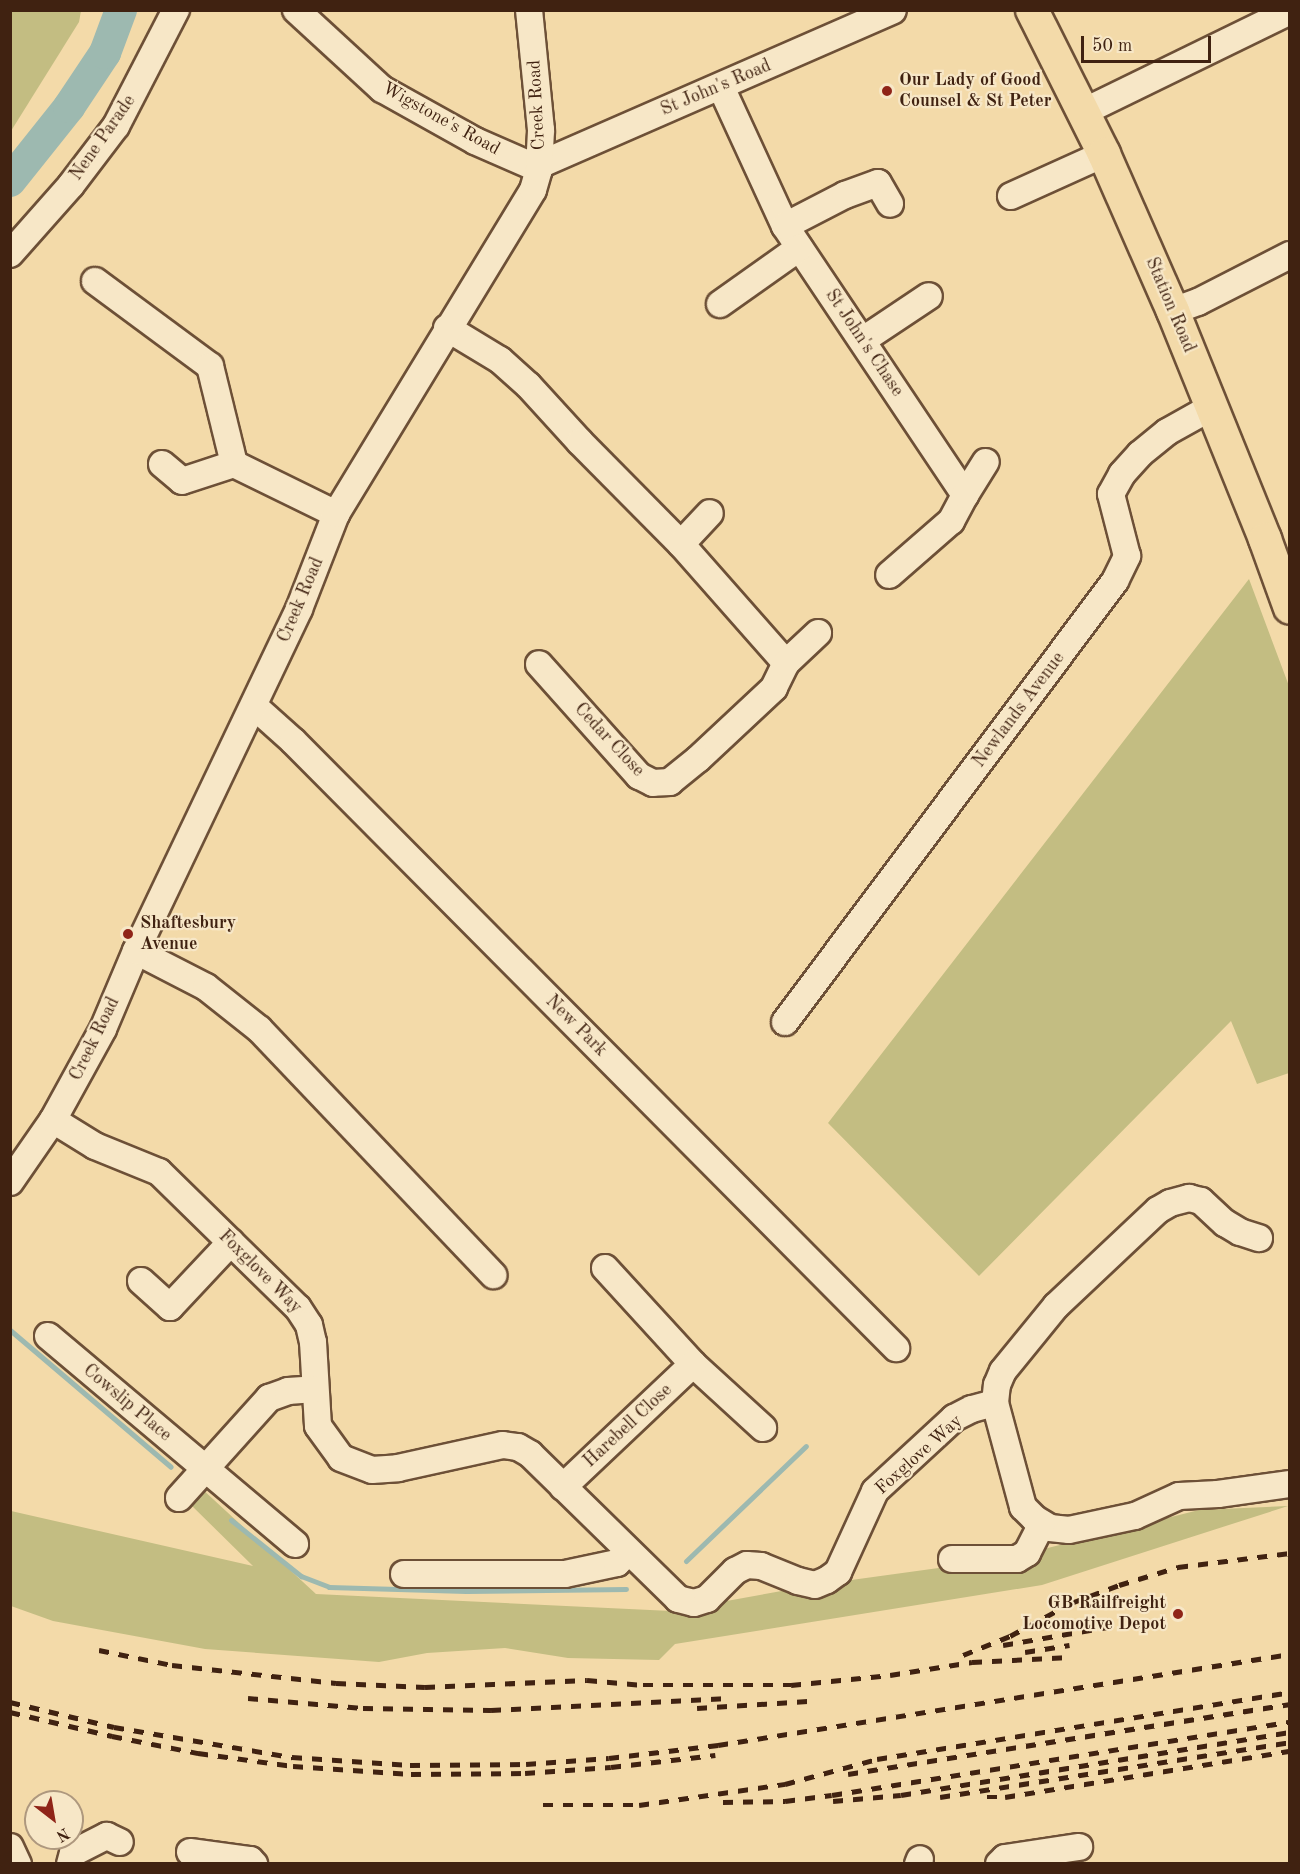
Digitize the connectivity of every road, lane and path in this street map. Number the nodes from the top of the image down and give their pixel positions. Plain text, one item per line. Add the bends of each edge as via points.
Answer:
1 (176, 10) edge
2 (296, 10) edge
3 (529, 10) edge
4 (893, 10) edge
5 (1032, 10) edge
6 (1290, 11) edge
7 (721, 87) junction
8 (1083, 112) junction
9 (1104, 154) junction
10 (539, 167) junction
11 (1011, 196) dead end
12 (890, 204) dead end
13 (785, 226) junction
14 (799, 248) junction
15 (10, 254) edge
16 (1290, 255) edge
17 (95, 281) dead end
18 (929, 296) dead end
19 (720, 304) dead end
20 (1173, 311) junction
21 (447, 328) junction
22 (863, 340) junction
23 (1212, 406) junction
24 (986, 462) dead end
25 (162, 464) dead end
26 (234, 464) junction
27 (965, 495) junction
28 (710, 513) dead end
29 (336, 514) junction
30 (681, 544) junction
31 (889, 575) dead end
32 (1290, 608) edge
33 (818, 633) dead end
34 (786, 663) junction
35 (539, 664) dead end
36 (254, 706) junction
37 (136, 951) junction
38 (785, 1022) dead end
39 (53, 1120) junction
40 (11, 1182) edge
41 (1259, 1238) dead end
42 (231, 1242) junction
43 (605, 1268) dead end
44 (493, 1275) dead end
45 (141, 1281) dead end
46 (48, 1336) dead end
47 (896, 1348) dead end
48 (693, 1364) junction
49 (315, 1389) junction
50 (995, 1403) junction
51 (763, 1428) dead end
52 (206, 1469) junction
53 (1290, 1484) edge
54 (562, 1487) junction
55 (179, 1498) dead end
56 (1042, 1524) junction
57 (295, 1544) dead end
58 (628, 1552) junction
59 (952, 1560) dead end
60 (404, 1574) dead end
61 (120, 1842) dead end
62 (10, 1847) edge
63 (1078, 1848) dead end
64 (190, 1852) dead end
65 (18, 1863) edge
66 (70, 1863) edge
67 (254, 1863) edge
68 (999, 1863) edge

1 - 15 street, Nene Parade via 116,126
2 - 10 street, Wigstone's Road via 382,89 475,141
3 - 10 street, Creek Road via 541,130
4 - 7 street, St John's Road
5 - 8 main road, Station Road
6 - 8 street
7 - 10 street, St John's Road
7 - 13 street, St John's Chase
8 - 9 main road, Station Road
9 - 11 street
9 - 20 main road, Station Road
10 - 21 street, Creek Road via 528,198
12 - 13 street via 878,183
13 - 14 street, St John's Chase
14 - 19 street
14 - 22 street, St John's Chase
16 - 20 street
17 - 26 street via 210,366
18 - 22 street
20 - 23 main road, Station Road
21 - 29 street, Creek Road
21 - 30 street via 500,360 528,385
22 - 27 street, St John's Chase
23 - 32 main road, Station Road
23 - 38 street, Newlands Avenue via 1167,432 1122,474 1111,494 1127,556 1115,581
24 - 27 street
25 - 26 street via 182,481
26 - 29 street
27 - 31 street via 951,521
28 - 30 street
29 - 36 street, Creek Road via 299,609
30 - 34 street
33 - 34 street, Cedar Close
34 - 35 street, Cedar Close via 774,688 698,759 670,782 653,783 639,776
36 - 37 street, Creek Road
36 - 47 street, New Park
37 - 39 street, Creek Road via 103,1029
37 - 44 street via 206,987 259,1029
39 - 40 street, Creek Road
39 - 42 street, Foxglove Way via 95,1146 159,1172
41 - 50 street via 1240,1232 1201,1202 1189,1198 1158,1210 1056,1305 1003,1371
42 - 45 street via 170,1307
42 - 49 street, Foxglove Way via 298,1308 309,1324
43 - 48 street
46 - 52 street, Cowslip Place
48 - 51 street
48 - 54 street, Harebell Close
49 - 52 street via 288,1391 269,1398
49 - 54 street, Foxglove Way via 318,1426 341,1458 372,1470 398,1468 503,1445 530,1454
50 - 56 street via 1023,1507
50 - 58 street, Foxglove Way via 954,1418 875,1491 838,1572 815,1585 747,1565 735,1571 707,1599 694,1603 678,1599
52 - 55 street
52 - 57 street, Cowslip Place
53 - 56 street via 1179,1496 1135,1516 1070,1530
54 - 58 street, Foxglove Way
56 - 59 street via 1027,1552 1017,1559
58 - 60 street via 617,1563 565,1574
61 - 66 street via 107,1836 73,1853
62 - 65 street
63 - 68 street via 1005,1858
64 - 67 street

